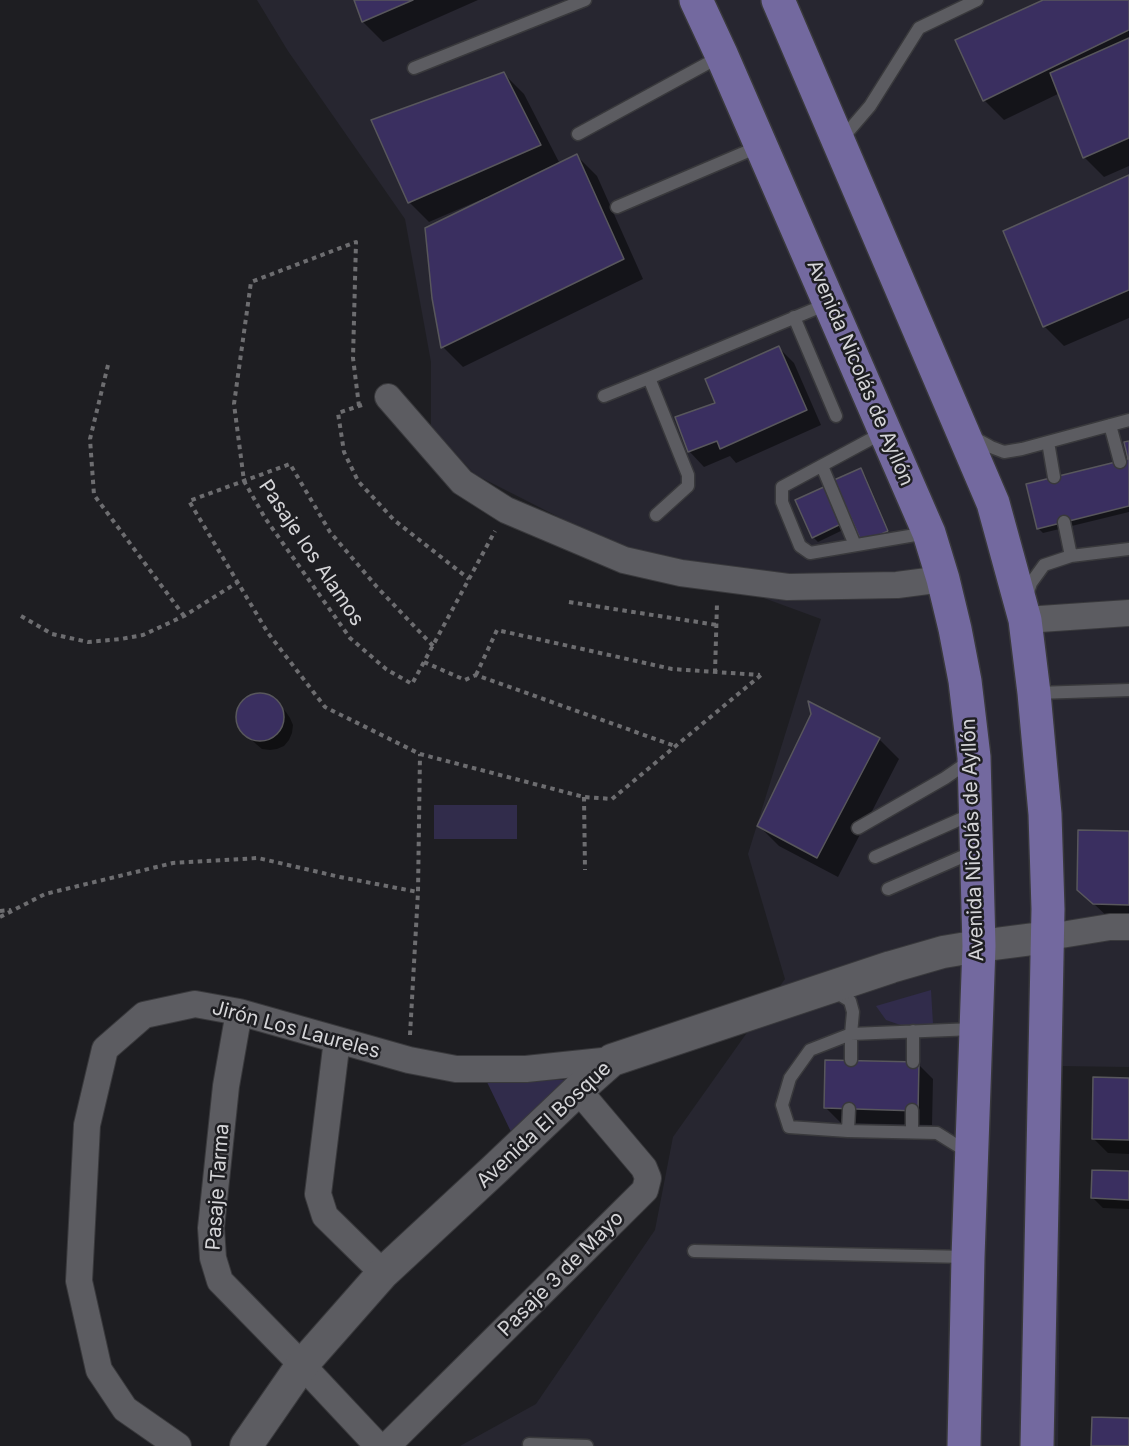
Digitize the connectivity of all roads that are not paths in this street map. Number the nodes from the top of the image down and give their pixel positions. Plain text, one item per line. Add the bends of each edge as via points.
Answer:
1 (585, 0) edge
2 (696, 0) edge
3 (778, 0) edge
4 (977, 0) edge
5 (722, 56) junction
6 (414, 68) dead end
7 (578, 134) dead end
8 (839, 142) junction
9 (761, 146) junction
10 (617, 207) dead end
11 (830, 303) junction
12 (794, 317) junction
13 (649, 378) junction
14 (604, 396) dead end
15 (388, 397) dead end
16 (836, 416) dead end
17 (1129, 420) edge
18 (1110, 425) junction
19 (962, 430) junction
20 (886, 431) junction
21 (1048, 442) junction
22 (1120, 462) dead end
23 (822, 466) junction
24 (1054, 477) dead end
25 (656, 515) dead end
26 (1064, 522) dead end
27 (929, 532) junction
28 (855, 545) junction
29 (1129, 549) edge
30 (1071, 556) junction
31 (943, 579) junction
32 (1129, 613) edge
33 (1024, 615) junction
34 (1129, 690) edge
35 (1034, 693) junction
36 (974, 757) junction
37 (976, 813) junction
38 (858, 828) dead end
39 (977, 850) junction
40 (875, 857) dead end
41 (888, 889) dead end
42 (1129, 927) edge
43 (1049, 937) junction
44 (979, 946) junction
45 (828, 987) junction
46 (239, 1012) junction
47 (976, 1029) junction
48 (914, 1030) junction
49 (851, 1034) junction
50 (337, 1040) junction
51 (612, 1060) junction
52 (851, 1060) dead end
53 (913, 1062) dead end
54 (578, 1089) junction
55 (849, 1109) dead end
56 (912, 1110) dead end
57 (848, 1131) junction
58 (912, 1132) junction
59 (971, 1155) junction
60 (694, 1251) dead end
61 (968, 1257) junction
62 (383, 1273) junction
63 (302, 1365) junction
64 (529, 1444) dead end
65 (178, 1446) edge
66 (246, 1446) edge
67 (378, 1446) edge
68 (387, 1446) edge
69 (587, 1446) edge
70 (964, 1446) edge
71 (1037, 1446) edge

1 - 6 lane
2 - 5 main road, Avenida Nicolás de Ayllón
3 - 8 main road
4 - 8 lane via 919,28 870,106
5 - 7 lane
5 - 9 main road, Avenida Nicolás de Ayllón
8 - 19 main road
9 - 10 lane
9 - 11 main road, Avenida Nicolás de Ayllón
11 - 12 lane
11 - 20 main road, Avenida Nicolás de Ayllón
12 - 13 lane
12 - 16 lane
13 - 14 lane
13 - 25 lane via 688,475 688,486
15 - 31 street via 462,482 506,510 624,560 681,573 788,587 897,585
17 - 18 lane
18 - 21 lane
18 - 22 lane
19 - 21 lane via 1004,452
19 - 33 main road via 993,503
20 - 23 lane
20 - 27 main road, Avenida Nicolás de Ayllón
21 - 24 lane
23 - 28 lane
23 - 28 lane via 782,487 782,502 800,546 810,553
26 - 30 lane
27 - 28 lane
27 - 31 main road, Avenida Nicolás de Ayllón
29 - 30 lane
30 - 33 lane via 1044,565 1030,583
31 - 36 main road, Avenida Nicolás de Ayllón via 965,681
32 - 33 street
33 - 35 main road
34 - 35 lane
35 - 43 main road via 1045,814
36 - 37 main road, Avenida Nicolás de Ayllón
36 - 38 lane
37 - 39 main road, Avenida Nicolás de Ayllón
37 - 40 lane
39 - 41 lane
39 - 44 main road, Avenida Nicolás de Ayllón
42 - 43 street
43 - 44 street, Avenida El Bosque
43 - 71 main road
44 - 45 street, Avenida El Bosque via 933,955
44 - 47 main road, Avenida Nicolás de Ayllón
45 - 49 lane via 850,1001
45 - 51 street, Avenida El Bosque
46 - 50 street, Jirón Los Laureles
46 - 63 street, Pasaje Tarma via 226,1086 211,1228 213,1258 220,1281
46 - 65 street, Jirón Los Laureles via 195,1004 144,1015 105,1049 87,1125 79,1281 99,1370 125,1409
47 - 48 lane
47 - 59 main road, Avenida Nicolás de Ayllón
48 - 49 lane
48 - 53 lane
49 - 52 lane
49 - 57 lane via 810,1050 790,1078 782,1105 789,1127
50 - 51 street, Jirón Los Laureles via 456,1069 526,1069
50 - 62 street via 318,1194 324,1216
51 - 54 street, Avenida El Bosque
54 - 62 street, Avenida El Bosque
54 - 68 street, Pasaje 3 de Mayo via 644,1168 648,1178 645,1190
55 - 57 lane
56 - 58 lane
57 - 58 lane
58 - 59 lane via 937,1133
59 - 61 main road, Avenida Nicolás de Ayllón
60 - 61 lane
61 - 70 main road, Avenida Nicolás de Ayllón
62 - 63 street, Avenida El Bosque
63 - 66 street, Avenida El Bosque
63 - 67 street
64 - 69 lane

